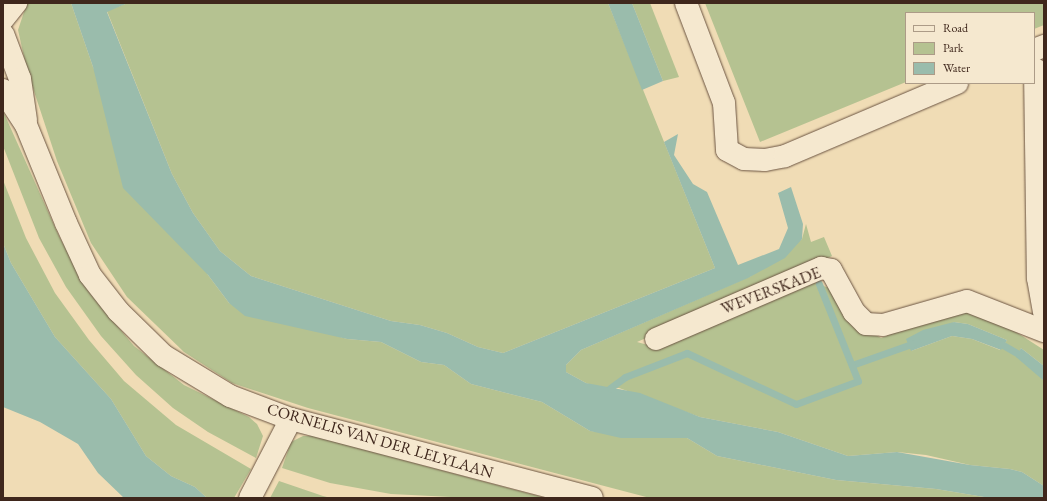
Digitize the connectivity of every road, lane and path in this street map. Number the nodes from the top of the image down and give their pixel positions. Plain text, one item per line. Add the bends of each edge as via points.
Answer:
1 (16, 3) edge
2 (686, 3) edge
3 (3, 19) edge
4 (3, 34) edge
5 (1044, 46) edge
6 (1035, 59) edge
7 (955, 84) edge
8 (1034, 84) edge
9 (3, 90) edge
10 (26, 125) junction
11 (1044, 311) edge
12 (1044, 331) edge
13 (656, 339) dead end
14 (291, 419) junction
15 (250, 498) edge
16 (592, 498) edge

1 - 3 street
2 - 7 street via 724,104 727,150 744,159 765,160 785,156
4 - 10 street, CORNELIS VAN DER LELYLAAN via 20,79
5 - 6 street
8 - 11 street via 1038,278
9 - 10 street, CORNELIS VAN DER LELYLAAN
10 - 14 street, CORNELIS VAN DER LELYLAAN via 90,275 118,311 164,356 230,396
12 - 13 street, WEVERSKADE via 967,301 883,325 866,324 854,312 831,270 821,268
14 - 15 street
14 - 16 street, CORNELIS VAN DER LELYLAAN

